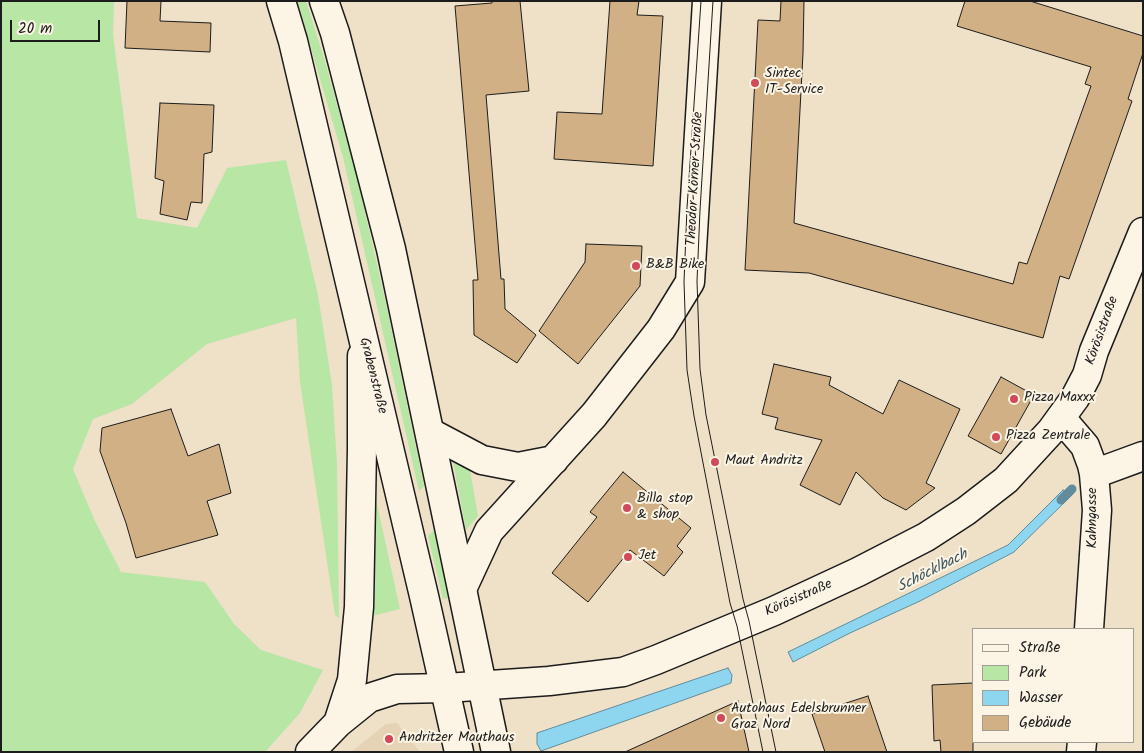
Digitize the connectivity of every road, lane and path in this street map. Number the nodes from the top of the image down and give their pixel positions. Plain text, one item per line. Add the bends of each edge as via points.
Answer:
1 (280, 1) edge
2 (324, 1) edge
3 (707, 1) edge
4 (1143, 232) edge
5 (362, 334) junction
6 (1061, 418) junction
7 (431, 433) junction
8 (1143, 456) edge
9 (554, 460) junction
10 (1090, 462) junction
11 (463, 587) junction
12 (1089, 628) edge
13 (482, 685) junction
14 (446, 688) junction
15 (338, 723) junction
16 (310, 752) edge
17 (460, 752) edge
18 (496, 752) edge

1 - 5 main road, Grabenstraße via 294,41
2 - 7 main road via 391,249
3 - 9 main road, Theodor-Körner-Straße via 690,282 661,329 594,415
4 - 6 main road, Körösistraße via 1084,382
5 - 14 main road, Grabenstraße
5 - 15 main road via 358,607 352,680
6 - 10 main road
6 - 13 main road, Körösistraße via 1006,480 966,512 849,576 743,624 623,672
7 - 9 main road via 482,460 518,467
7 - 11 main road
8 - 10 main road
9 - 11 main road, Theodor-Körner-Straße via 489,530
10 - 12 main road, Kahngasse via 1097,510
11 - 13 main road
13 - 14 main road, Körösistraße
13 - 18 main road
14 - 15 main road, Körösistraße via 397,689 369,698
14 - 17 main road, Grabenstraße
15 - 16 main road, Körösistraße

